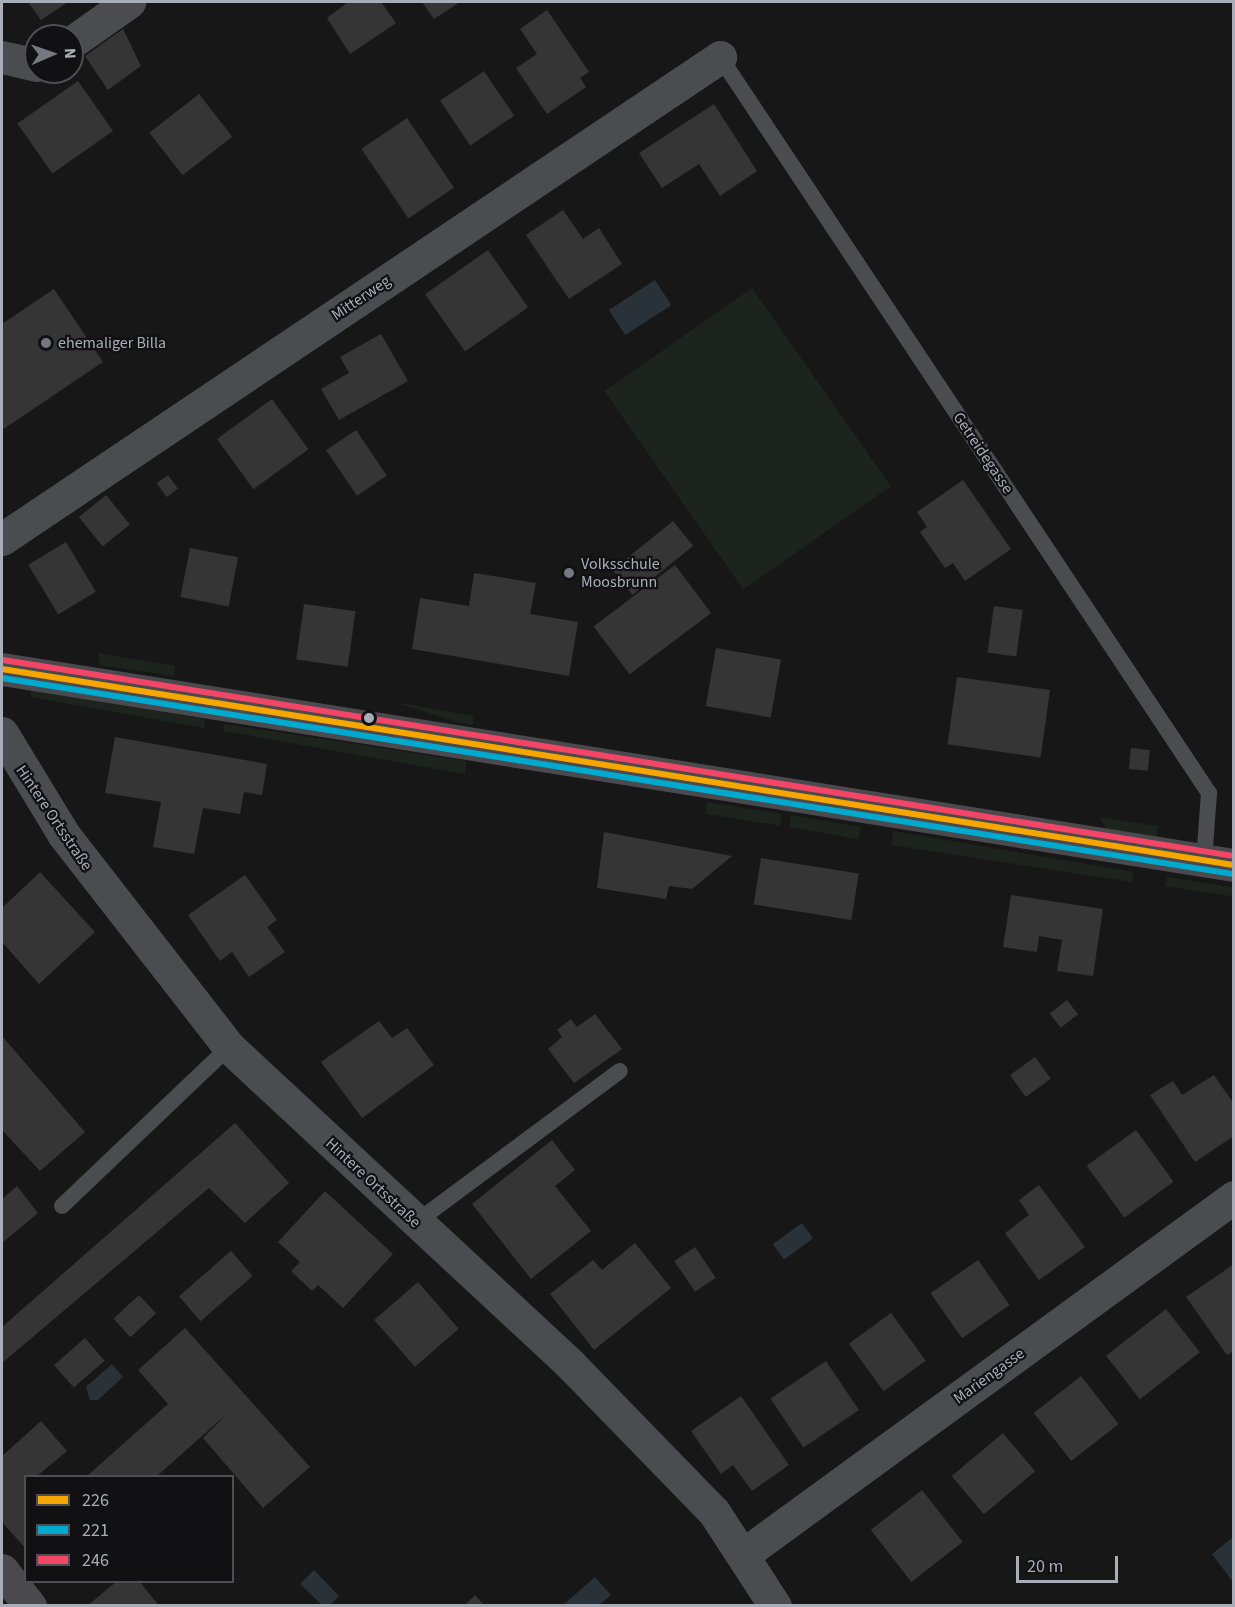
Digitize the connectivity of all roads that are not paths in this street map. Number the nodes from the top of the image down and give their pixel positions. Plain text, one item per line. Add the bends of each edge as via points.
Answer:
1 (129, 2) edge
2 (84, 34) edge
3 (2, 57) edge
4 (720, 57) joint
5 (24, 63) edge
6 (2, 539) edge
7 (2, 669) edge
8 (2, 733) edge
9 (1219, 863) edge
10 (229, 1047) junction
11 (620, 1071) dead end
12 (1233, 1197) edge
13 (62, 1206) dead end
14 (415, 1223) junction
15 (744, 1554) junction
16 (2, 1570) edge
17 (30, 1605) edge
18 (775, 1605) edge

1 - 2 street
3 - 5 street
4 - 6 street, Mitterweg
4 - 9 lane, Getreidegasse via 1209,793
7 - 9 main road
8 - 10 street, Hintere Ortsstraße via 64,835
10 - 13 lane
10 - 14 street, Hintere Ortsstraße
11 - 14 lane
12 - 15 street, Mariengasse
14 - 15 street, Hintere Ortsstraße via 571,1365 714,1512
15 - 18 street, Hintere Ortsstraße
16 - 17 main road

